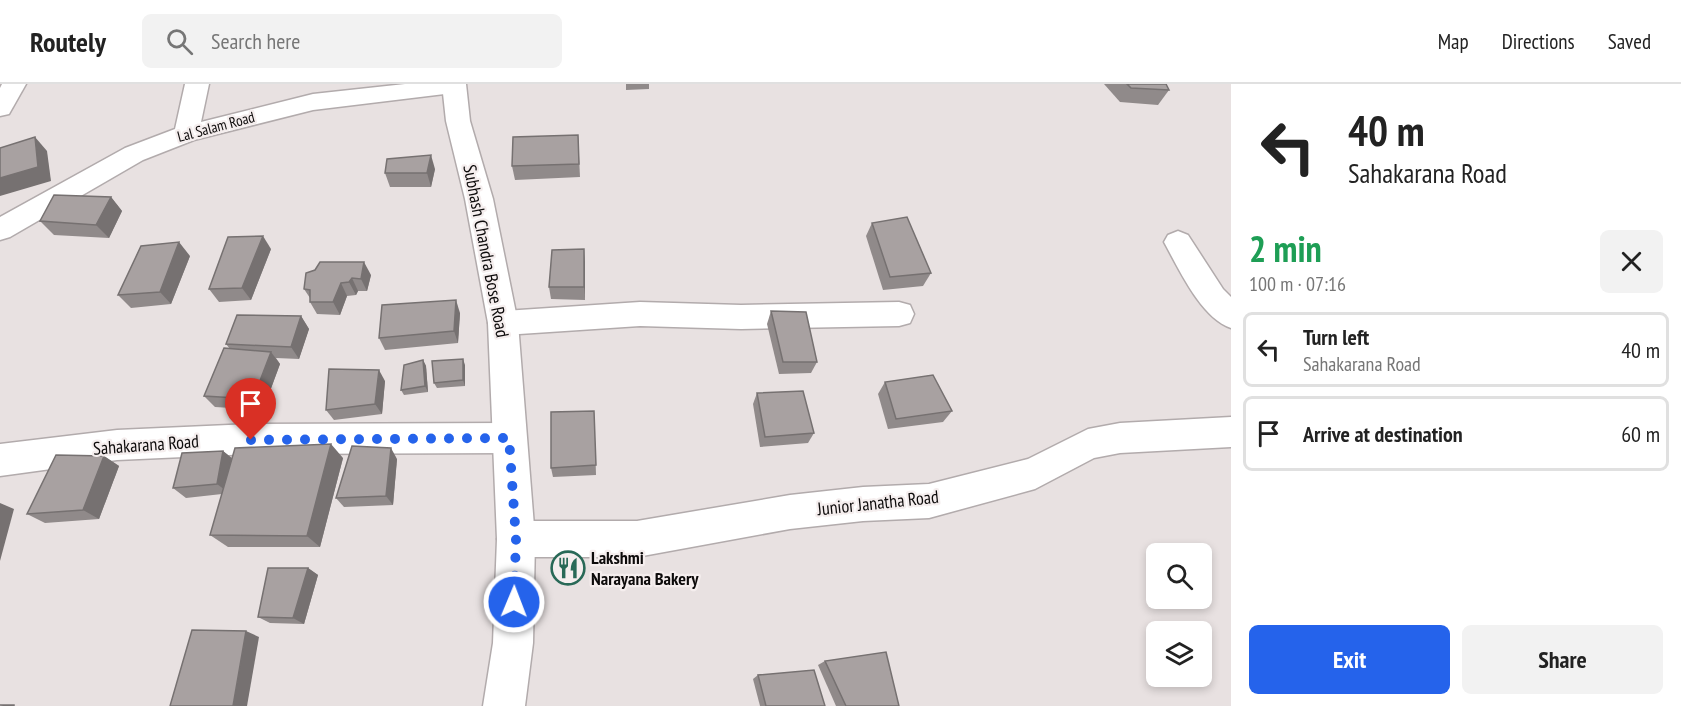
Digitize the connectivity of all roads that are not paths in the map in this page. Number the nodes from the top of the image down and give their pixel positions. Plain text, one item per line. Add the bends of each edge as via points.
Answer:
1 (14, 84) edge
2 (197, 84) edge
3 (453, 85) edge
4 (0, 108) edge
5 (186, 134) junction
6 (0, 230) edge
7 (1178, 242) dead end
8 (899, 314) dead end
9 (1231, 316) edge
10 (503, 323) junction
11 (1228, 437) edge
12 (509, 438) junction
13 (0, 460) edge
14 (516, 539) junction
15 (504, 706) edge

1 - 4 street
2 - 5 street
3 - 5 street, Lal Salam Road via 313,102
3 - 10 street, Subhash Chandra Bose Road
5 - 6 street, Lal Salam Road via 134,154
7 - 9 street via 1212,297
8 - 10 street via 640,314
10 - 12 street, Subhash Chandra Bose Road
11 - 14 street, Junior Janatha Road via 1120,438 1088,444 1035,472 929,501 790,512 637,539
12 - 13 street, Sahakarana Road via 117,445
12 - 14 street, Subhash Chandra Bose Road
14 - 15 street, Subhash Chandra Bose Road via 513,643

